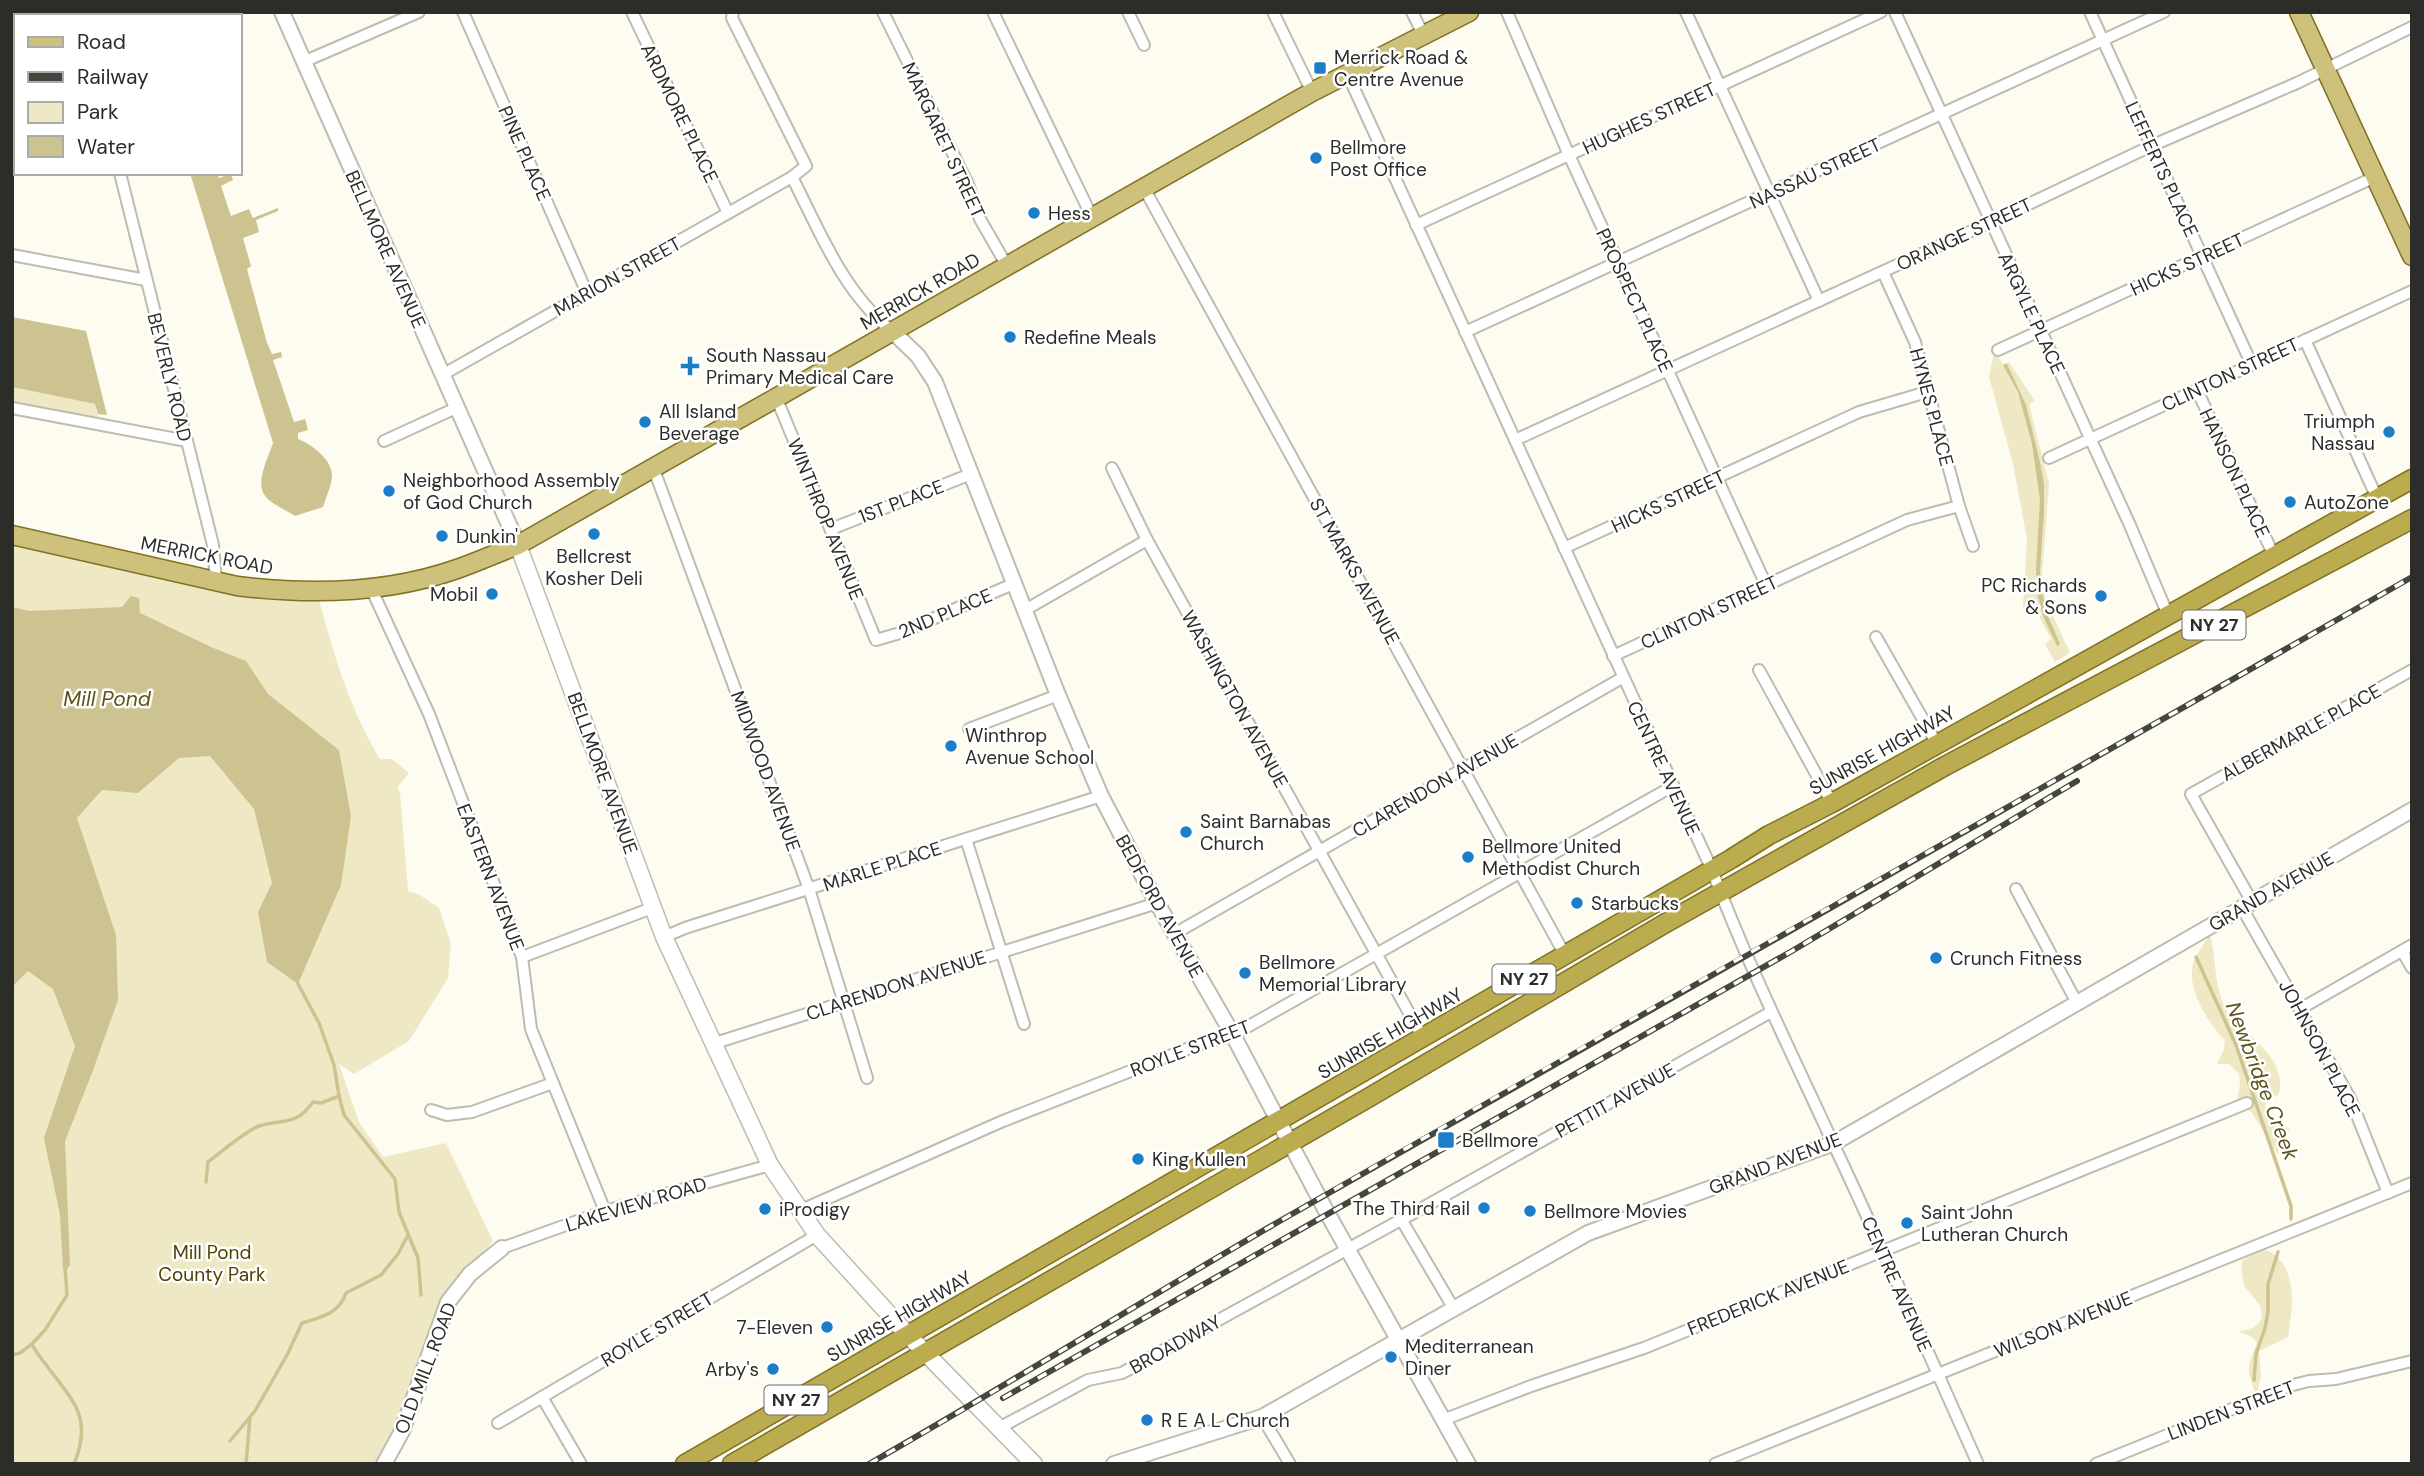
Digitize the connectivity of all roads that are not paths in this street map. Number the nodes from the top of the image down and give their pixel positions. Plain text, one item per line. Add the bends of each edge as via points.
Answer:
1 (282, 12) edge
2 (419, 12) edge
3 (463, 12) edge
4 (632, 12) edge
5 (733, 12) edge
6 (883, 12) edge
7 (993, 12) edge
8 (1128, 12) edge
9 (1273, 12) edge
10 (1412, 12) edge
11 (1469, 12) edge
12 (1507, 12) edge
13 (1686, 12) edge
14 (1881, 12) edge
15 (1895, 12) edge
16 (2090, 12) edge
17 (2164, 12) edge
18 (2298, 12) edge
19 (2412, 27) edge
20 (1423, 34) junction
21 (2102, 39) junction
22 (1144, 45) dead end
23 (303, 62) junction
24 (2325, 69) junction
25 (1347, 73) junction
26 (1720, 86) junction
27 (1312, 92) junction
28 (1942, 115) junction
29 (2151, 146) junction
30 (1569, 155) junction
31 (120, 175) edge
32 (792, 177) junction
33 (2375, 177) junction
34 (1144, 188) junction
35 (1769, 194) junction
36 (728, 213) junction
37 (1092, 217) junction
38 (1991, 222) junction
39 (1416, 225) junction
40 (12, 255) edge
41 (2412, 256) edge
42 (2202, 257) junction
43 (1618, 262) junction
44 (1007, 266) junction
45 (1883, 272) junction
46 (146, 280) junction
47 (2412, 291) edge
48 (587, 293) junction
49 (1818, 301) junction
50 (892, 331) junction
51 (2041, 331) junction
52 (1465, 332) junction
53 (2305, 340) junction
54 (1998, 350) dead end
55 (2252, 365) junction
56 (1667, 370) junction
57 (442, 375) junction
58 (2197, 390) junction
59 (1927, 392) junction
60 (776, 397) junction
61 (12, 408) edge
62 (456, 408) junction
63 (2090, 439) junction
64 (1515, 440) junction
65 (187, 442) junction
66 (384, 442) dead end
67 (2049, 458) dead end
68 (653, 467) junction
69 (1112, 468) dead end
70 (971, 474) junction
71 (1717, 478) junction
72 (2412, 479) edge
73 (2377, 498) junction
74 (1959, 506) junction
75 (2412, 519) edge
76 (831, 529) junction
77 (12, 534) edge
78 (1147, 540) junction
79 (517, 545) junction
80 (1973, 546) dead end
81 (1564, 548) junction
82 (2274, 556) junction
83 (216, 581) junction
84 (1013, 584) junction
85 (1766, 586) junction
86 (371, 588) junction
87 (1024, 610) junction
88 (2168, 615) junction
89 (1877, 637) dead end
90 (876, 640) joint
91 (1613, 656) junction
92 (1759, 670) dead end
93 (2412, 670) edge
94 (1622, 678) junction
95 (1058, 695) junction
96 (969, 729) dead end
97 (1937, 744) junction
98 (1464, 769) junction
99 (1673, 786) junction
100 (2191, 794) joint
101 (1101, 796) junction
102 (1832, 803) junction
103 (2412, 810) edge
104 (966, 839) junction
105 (1319, 851) junction
106 (1712, 870) junction
107 (1521, 873) junction
108 (809, 889) junction
109 (2016, 890) dead end
110 (1721, 893) junction
111 (1157, 903) junction
112 (2247, 905) junction
113 (652, 908) junction
114 (1174, 934) junction
115 (664, 937) junction
116 (2407, 948) edge
117 (1002, 952) junction
118 (1376, 955) junction
119 (1565, 955) junction
120 (522, 957) junction
121 (2412, 968) edge
122 (844, 1002) junction
123 (2077, 1003) junction
124 (2300, 1009) junction
125 (1772, 1012) junction
126 (1024, 1024) dead end
127 (1233, 1035) junction
128 (1423, 1038) junction
129 (715, 1043) junction
130 (867, 1078) dead end
131 (553, 1083) junction
132 (2247, 1103) dead end
133 (431, 1110) dead end
134 (1279, 1122) junction
135 (1290, 1143) junction
136 (1833, 1143) junction
137 (770, 1165) junction
138 (2412, 1183) edge
139 (2388, 1193) junction
140 (605, 1211) junction
141 (799, 1211) junction
142 (1401, 1219) junction
143 (817, 1235) junction
144 (502, 1248) joint
145 (1348, 1249) junction
146 (1882, 1250) junction
147 (1454, 1309) junction
148 (908, 1335) junction
149 (1398, 1340) junction
150 (925, 1352) junction
151 (2412, 1361) edge
152 (1938, 1374) junction
153 (542, 1397) junction
154 (1262, 1417) junction
155 (1443, 1420) junction
156 (498, 1423) dead end
157 (999, 1428) junction
158 (384, 1464) edge
159 (581, 1464) edge
160 (685, 1464) edge
161 (732, 1464) edge
162 (1034, 1464) edge
163 (1114, 1464) edge
164 (1290, 1464) edge
165 (1468, 1464) edge
166 (1715, 1464) edge
167 (1978, 1464) edge
168 (2095, 1464) edge

1 - 23 street, BELLMORE AVENUE
2 - 23 street
3 - 48 street, PINE PLACE
4 - 36 street, ARDMORE PLACE
5 - 32 street via 806,166
6 - 44 street, MARGARET STREET via 968,184 980,219
7 - 37 street
8 - 22 street
9 - 27 street
10 - 20 street
11 - 20 main road, MERRICK ROAD
12 - 30 street, PROSPECT PLACE
13 - 26 street
14 - 26 street, HUGHES STREET
15 - 28 street, ARGYLE PLACE
16 - 21 street, LEFFERTS PLACE
17 - 21 street, NASSAU STREET
18 - 24 main road
19 - 24 street, ORANGE STREET
20 - 25 main road, MERRICK ROAD
21 - 28 street, NASSAU STREET
21 - 29 street, LEFFERTS PLACE
23 - 57 street, BELLMORE AVENUE
24 - 29 street, ORANGE STREET
24 - 33 main road
25 - 27 main road, MERRICK ROAD
25 - 39 street, CENTRE AVENUE
26 - 30 street, HUGHES STREET
26 - 35 street
27 - 34 main road, MERRICK ROAD
28 - 35 street, NASSAU STREET
28 - 38 street, ARGYLE PLACE
29 - 38 street, ORANGE STREET
29 - 42 street, LEFFERTS PLACE
30 - 39 street, HUGHES STREET
30 - 43 street, PROSPECT PLACE
31 - 46 street, BEVERLY ROAD
32 - 36 street, MARION STREET
32 - 50 street via 843,277 873,316
33 - 41 main road
33 - 42 street, HICKS STREET
34 - 37 main road, MERRICK ROAD
34 - 98 street, ST MARKS AVENUE
35 - 43 street, NASSAU STREET
35 - 49 street
36 - 48 street, MARION STREET
37 - 44 main road, MERRICK ROAD
38 - 45 street, ORANGE STREET
38 - 51 street, ARGYLE PLACE
39 - 52 street, CENTRE AVENUE
40 - 46 street
42 - 51 street, HICKS STREET
42 - 55 street, LEFFERTS PLACE
43 - 52 street, NASSAU STREET
43 - 56 street, PROSPECT PLACE
44 - 50 main road, MERRICK ROAD
45 - 49 street, ORANGE STREET
45 - 59 street, HYNES PLACE via 1916,342
46 - 65 street, BEVERLY ROAD
47 - 53 street, CLINTON STREET
48 - 57 street, MARION STREET
49 - 56 street, ORANGE STREET
50 - 60 main road, MERRICK ROAD
50 - 70 street, BEDFORD AVENUE via 918,356 935,382
51 - 54 street, HICKS STREET
51 - 63 street, ARGYLE PLACE
52 - 64 street, CENTRE AVENUE
53 - 55 street, CLINTON STREET
53 - 73 street
55 - 58 street, CLINTON STREET
56 - 64 street, ORANGE STREET
56 - 71 street, PROSPECT PLACE
57 - 62 street, BELLMORE AVENUE
58 - 63 street, CLINTON STREET
58 - 82 street, HANSON PLACE
59 - 71 street, HICKS STREET via 1859,412
59 - 74 street, HYNES PLACE
60 - 68 main road, MERRICK ROAD
60 - 76 street, WINTHROP AVENUE
61 - 65 street
62 - 66 street
62 - 79 street, BELLMORE AVENUE
63 - 67 street, CLINTON STREET
63 - 88 street, ARGYLE PLACE
64 - 81 street, CENTRE AVENUE
65 - 83 street, BEVERLY ROAD via 213,545
68 - 79 main road, MERRICK ROAD
68 - 108 street, MIDWOOD AVENUE
69 - 78 street, WASHINGTON AVENUE
70 - 76 street, 1ST PLACE
70 - 84 street, BEDFORD AVENUE
71 - 81 street, HICKS STREET
71 - 85 street, PROSPECT PLACE
72 - 73 highway, SUNRISE HIGHWAY / NY 27
73 - 82 highway, SUNRISE HIGHWAY / NY 27
74 - 80 street, HYNES PLACE
74 - 85 street, CLINTON STREET via 1907,520
75 - 110 highway, NY 27 via 1945,766
76 - 90 street, WINTHROP AVENUE
77 - 83 main road, MERRICK ROAD
78 - 87 street
78 - 105 street, WASHINGTON AVENUE
79 - 86 main road, MERRICK ROAD via 448,572
79 - 113 main road, BELLMORE AVENUE
81 - 91 street, CENTRE AVENUE
82 - 88 highway, SUNRISE HIGHWAY / NY 27
83 - 86 main road, MERRICK ROAD via 318,592
84 - 87 street, BEDFORD AVENUE
84 - 90 street, 2ND PLACE
85 - 91 street, CLINTON STREET
86 - 120 street, EASTERN AVENUE via 429,714
87 - 95 street, BEDFORD AVENUE
88 - 97 highway, SUNRISE HIGHWAY / NY 27
89 - 97 street
91 - 94 street, CENTRE AVENUE
92 - 102 street
93 - 100 street, ALBERMARLE PLACE
94 - 98 street, CLARENDON AVENUE
94 - 99 street, CENTRE AVENUE
95 - 96 street
95 - 101 street, BEDFORD AVENUE
97 - 102 highway, SUNRISE HIGHWAY / NY 27
98 - 105 street, CLARENDON AVENUE
98 - 107 street, ST MARKS AVENUE
99 - 106 street, CENTRE AVENUE
99 - 107 street, ROYLE STREET
100 - 112 street, JOHNSON PLACE
101 - 104 street, MARLE PLACE
101 - 111 street, BEDFORD AVENUE
102 - 106 highway, SUNRISE HIGHWAY / NY 27
103 - 112 street, GRAND AVENUE
104 - 108 street, MARLE PLACE
104 - 117 street
105 - 114 street, CLARENDON AVENUE
105 - 118 street, WASHINGTON AVENUE
106 - 110 street, CENTRE AVENUE
106 - 119 highway, SUNRISE HIGHWAY / NY 27
107 - 118 street, ROYLE STREET
107 - 119 street, ST MARKS AVENUE
108 - 115 street, MARLE PLACE
108 - 122 street, MIDWOOD AVENUE
109 - 123 street
110 - 125 street, CENTRE AVENUE
110 - 135 highway, NY 27
111 - 114 street, BEDFORD AVENUE
111 - 117 street, CLARENDON AVENUE
112 - 123 street, GRAND AVENUE
112 - 124 street, JOHNSON PLACE
113 - 115 main road, BELLMORE AVENUE
113 - 120 street
114 - 127 street, BEDFORD AVENUE
115 - 129 main road, BELLMORE AVENUE
116 - 121 street
116 - 124 street
117 - 122 street, CLARENDON AVENUE
117 - 126 street
118 - 127 street, ROYLE STREET
118 - 128 street, WASHINGTON AVENUE
119 - 128 highway, SUNRISE HIGHWAY / NY 27
120 - 131 street, EASTERN AVENUE via 531,1029
122 - 129 street, CLARENDON AVENUE
122 - 130 street, MIDWOOD AVENUE
123 - 136 street, GRAND AVENUE
124 - 139 street, JOHNSON PLACE via 2350,1098
125 - 136 street, CENTRE AVENUE
125 - 142 street, PETTIT AVENUE
127 - 134 street, BEDFORD AVENUE
127 - 141 street, ROYLE STREET via 1003,1121
128 - 134 highway, SUNRISE HIGHWAY / NY 27
129 - 137 main road, BELLMORE AVENUE
131 - 133 street via 472,1112 447,1115
131 - 140 street, EASTERN AVENUE
132 - 146 street, FREDERICK AVENUE
134 - 135 street, BEDFORD AVENUE
134 - 148 highway, SUNRISE HIGHWAY / NY 27
135 - 145 street, BEDFORD AVENUE
135 - 150 highway, NY 27
136 - 146 street, CENTRE AVENUE
136 - 147 street, GRAND AVENUE via 1588,1233
137 - 140 street, LAKEVIEW ROAD
137 - 141 main road, BELLMORE AVENUE
138 - 139 street, WILSON AVENUE
139 - 152 street, WILSON AVENUE
140 - 144 street, LAKEVIEW ROAD
141 - 143 main road, BELLMORE AVENUE
142 - 145 street, PETTIT AVENUE
142 - 147 street
143 - 148 main road, BELLMORE AVENUE
143 - 153 street, ROYLE STREET
144 - 158 street, OLD MILL ROAD via 470,1274 448,1303 402,1431
145 - 149 street, BEDFORD AVENUE
145 - 157 street, BROADWAY via 1122,1373 1088,1380
146 - 152 street, CENTRE AVENUE
146 - 155 street, FREDERICK AVENUE via 1644,1349
147 - 149 street, GRAND AVENUE
148 - 150 main road, BELLMORE AVENUE
148 - 160 highway, SUNRISE HIGHWAY / NY 27
149 - 154 street, GRAND AVENUE
149 - 155 street, BEDFORD AVENUE
150 - 157 main road, BELLMORE AVENUE
150 - 161 highway, NY 27
151 - 168 street, LINDEN STREET via 2289,1386
152 - 166 street, WILSON AVENUE
152 - 167 street, CENTRE AVENUE
153 - 156 street, ROYLE STREET
153 - 159 street
154 - 163 street, GRAND AVENUE
154 - 164 street
155 - 165 street, BEDFORD AVENUE
157 - 162 main road, BELLMORE AVENUE

